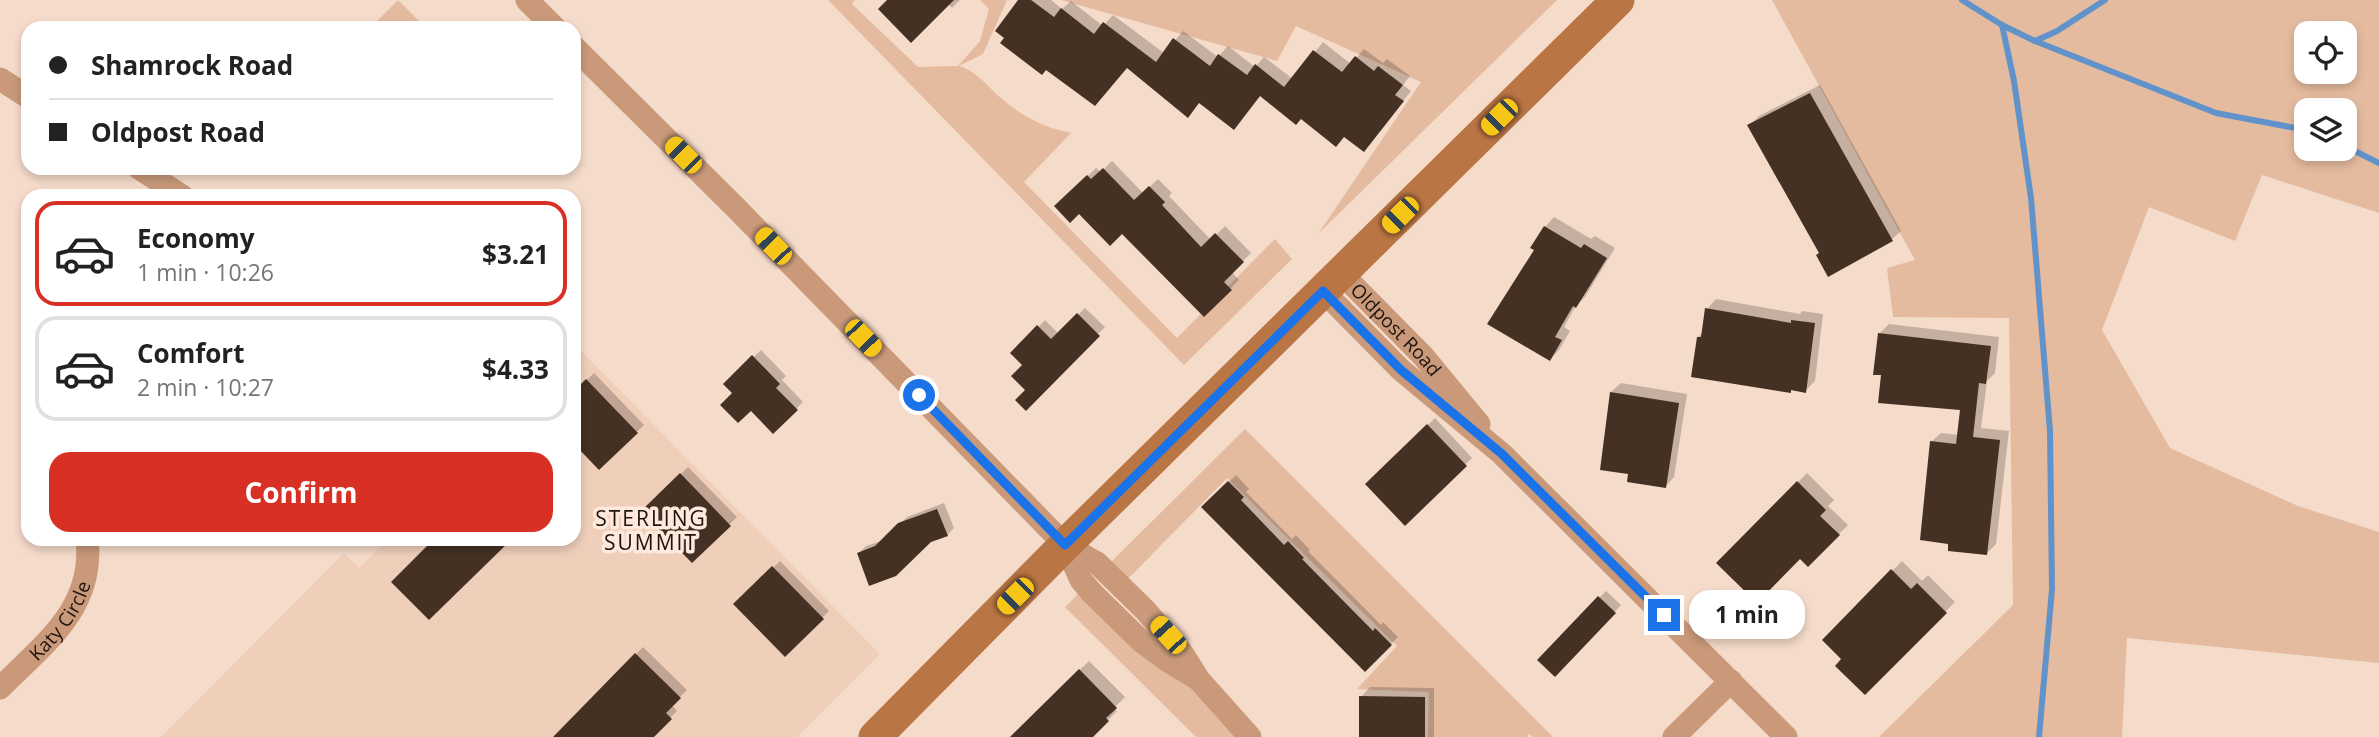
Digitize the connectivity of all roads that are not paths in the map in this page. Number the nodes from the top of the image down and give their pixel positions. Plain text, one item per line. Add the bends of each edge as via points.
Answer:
1 (527, 0) edge
2 (1618, 0) edge
3 (548, 21) edge
4 (581, 54) edge
5 (0, 79) edge
6 (21, 92) edge
7 (150, 175) edge
8 (171, 189) edge
9 (1332, 282) junction
10 (1065, 545) junction
11 (88, 546) edge
12 (1731, 681) junction
13 (0, 688) edge
14 (875, 737) edge
15 (1250, 737) edge
16 (1674, 737) edge
17 (1786, 737) edge

1 - 3 street
2 - 9 main road
4 - 10 street
5 - 6 street
7 - 8 street
9 - 10 main road
9 - 12 street, Oldpost Road via 1423,356 1502,454
10 - 14 main road
10 - 15 street via 1092,593 1142,642 1199,680
11 - 13 street, Katy Circle via 87,576 74,609
12 - 16 street
12 - 17 street, Oldpost Road

